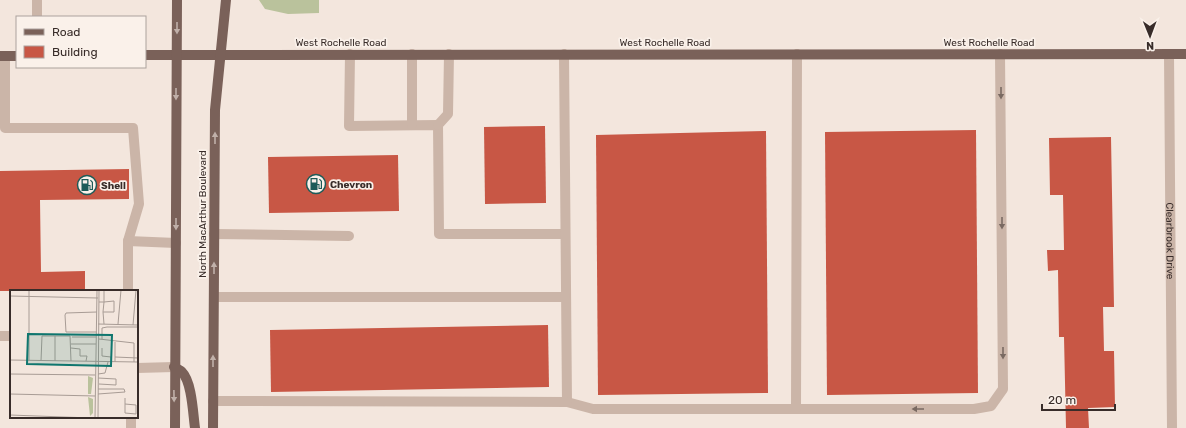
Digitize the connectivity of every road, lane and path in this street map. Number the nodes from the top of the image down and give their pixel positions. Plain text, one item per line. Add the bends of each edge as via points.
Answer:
1 (37, 0) edge
2 (177, 0) edge
3 (226, 0) edge
4 (37, 16) edge
5 (350, 54) junction
6 (412, 54) junction
7 (449, 54) junction
8 (564, 54) junction
9 (797, 54) junction
10 (1000, 54) junction
11 (1169, 54) junction
12 (1186, 54) edge
13 (176, 55) junction
14 (220, 55) junction
15 (3, 56) edge
16 (16, 56) edge
17 (146, 56) edge
18 (412, 125) junction
19 (438, 125) junction
20 (214, 234) junction
21 (565, 234) junction
22 (349, 236) dead end
23 (128, 241) junction
24 (176, 243) junction
25 (128, 290) edge
26 (214, 297) junction
27 (566, 297) junction
28 (174, 367) junction
29 (138, 368) edge
30 (213, 402) junction
31 (567, 402) junction
32 (796, 409) junction
33 (175, 428) edge
34 (195, 428) edge
35 (213, 428) edge
36 (1172, 428) edge

1 - 4 street
2 -> 13 main road
3 - 14 main road, North MacArthur Boulevard
5 - 6 main road, West Rochelle Road
5 - 14 main road, West Rochelle Road
5 - 18 street via 349,126
6 - 7 main road, West Rochelle Road
6 - 18 street
7 - 8 main road, West Rochelle Road
7 - 19 street via 448,114
8 - 9 main road, West Rochelle Road
8 - 21 street
9 - 10 main road, West Rochelle Road
9 - 32 street
10 - 11 main road, West Rochelle Road
10 -> 32 street via 1004,389 991,406 974,409
11 - 12 main road, West Rochelle Road
11 - 36 street, Clearbrook Drive
13 - 14 main road, West Rochelle Road
13 - 17 main road, West Rochelle Road
13 -> 24 main road
20 -> 14 main road, North MacArthur Boulevard via 215,110
15 - 16 main road
15 - 23 street via 5,128 133,128 139,204
18 - 19 street
19 - 21 street via 439,234
20 - 22 street
26 -> 20 main road, North MacArthur Boulevard
21 - 27 street
23 - 24 street
23 - 25 street
24 - 28 main road
26 - 27 street
30 -> 26 main road, North MacArthur Boulevard
27 - 31 street
28 - 29 street
28 -> 33 main road
28 - 34 main road via 182,371 187,379
30 - 31 street
30 - 35 main road, North MacArthur Boulevard
31 - 32 street via 593,409

